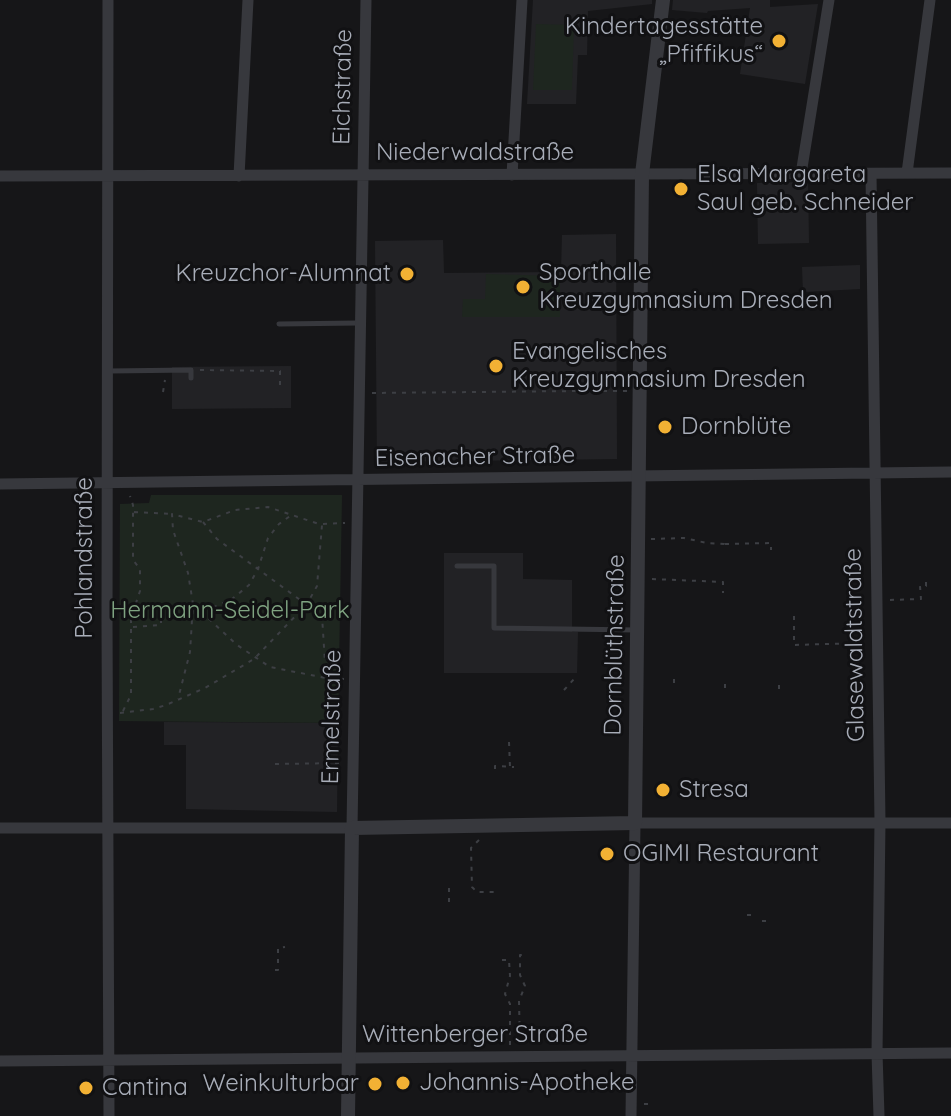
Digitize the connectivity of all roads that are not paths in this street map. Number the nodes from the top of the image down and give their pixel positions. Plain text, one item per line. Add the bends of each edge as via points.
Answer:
1 (108, 0) edge
2 (248, 0) edge
3 (366, 0) edge
4 (522, 0) edge
5 (663, 0) edge
6 (829, 0) edge
7 (930, 0) edge
8 (907, 173) junction
9 (951, 173) edge
10 (642, 174) junction
11 (801, 174) junction
12 (871, 174) junction
13 (364, 175) junction
14 (512, 175) junction
15 (0, 176) edge
16 (108, 176) junction
17 (239, 176) junction
18 (360, 323) junction
19 (279, 324) dead end
20 (108, 371) junction
21 (191, 374) road end
22 (951, 472) edge
23 (874, 473) junction
24 (639, 475) junction
25 (357, 481) junction
26 (107, 483) junction
27 (0, 484) edge
28 (457, 566) dead end
29 (638, 630) junction
30 (880, 822) junction
31 (635, 823) junction
32 (951, 823) edge
33 (0, 828) edge
34 (109, 828) junction
35 (352, 828) junction
36 (877, 1053) junction
37 (951, 1053) edge
38 (631, 1055) junction
39 (350, 1058) junction
40 (109, 1060) junction
41 (0, 1061) edge
42 (109, 1116) edge
43 (348, 1116) edge
44 (631, 1116) edge
45 (879, 1116) edge

1 - 16 street, Pohlandstraße
2 - 17 street
3 - 13 street, Eichstraße
4 - 14 street
5 - 10 street, Dornblüthstraße
6 - 11 street
7 - 8 street
8 - 9 street, Niederwaldstraße
8 - 12 street, Niederwaldstraße
10 - 11 street, Niederwaldstraße
10 - 14 street, Niederwaldstraße
10 - 24 street, Dornblüthstraße
11 - 12 street, Niederwaldstraße
12 - 23 street, Glasewaldtstraße
13 - 14 street, Niederwaldstraße
13 - 17 street, Niederwaldstraße
13 - 18 street, Ermelstraße
15 - 16 street, Niederwaldstraße
16 - 17 street, Niederwaldstraße
16 - 20 street, Pohlandstraße
18 - 19 lane
18 - 25 street, Ermelstraße
20 - 21 lane
20 - 26 street, Pohlandstraße
22 - 23 street, Eisenacher Straße
23 - 24 street, Eisenacher Straße
23 - 30 street, Glasewaldtstraße
24 - 25 street, Eisenacher Straße
24 - 29 street, Dornblüthstraße
25 - 26 street, Eisenacher Straße
25 - 35 street, Ermelstraße
26 - 27 street, Eisenacher Straße
26 - 34 street, Pohlandstraße
28 - 29 lane via 494,566 494,628
29 - 31 street, Dornblüthstraße
30 - 31 street
30 - 32 street
30 - 36 street, Glasewaldtstraße
31 - 35 street
31 - 38 street, Dornblüthstraße
33 - 34 street
34 - 35 street
34 - 40 street, Pohlandstraße
35 - 39 street, Ermelstraße
36 - 37 street, Wittenberger Straße
36 - 38 street, Wittenberger Straße
36 - 45 street, Glasewaldtstraße
38 - 39 street, Wittenberger Straße
38 - 44 street, Dornblüthstraße
39 - 40 street, Wittenberger Straße
39 - 43 street, Ermelstraße
40 - 41 street, Wittenberger Straße
40 - 42 street, Pohlandstraße

